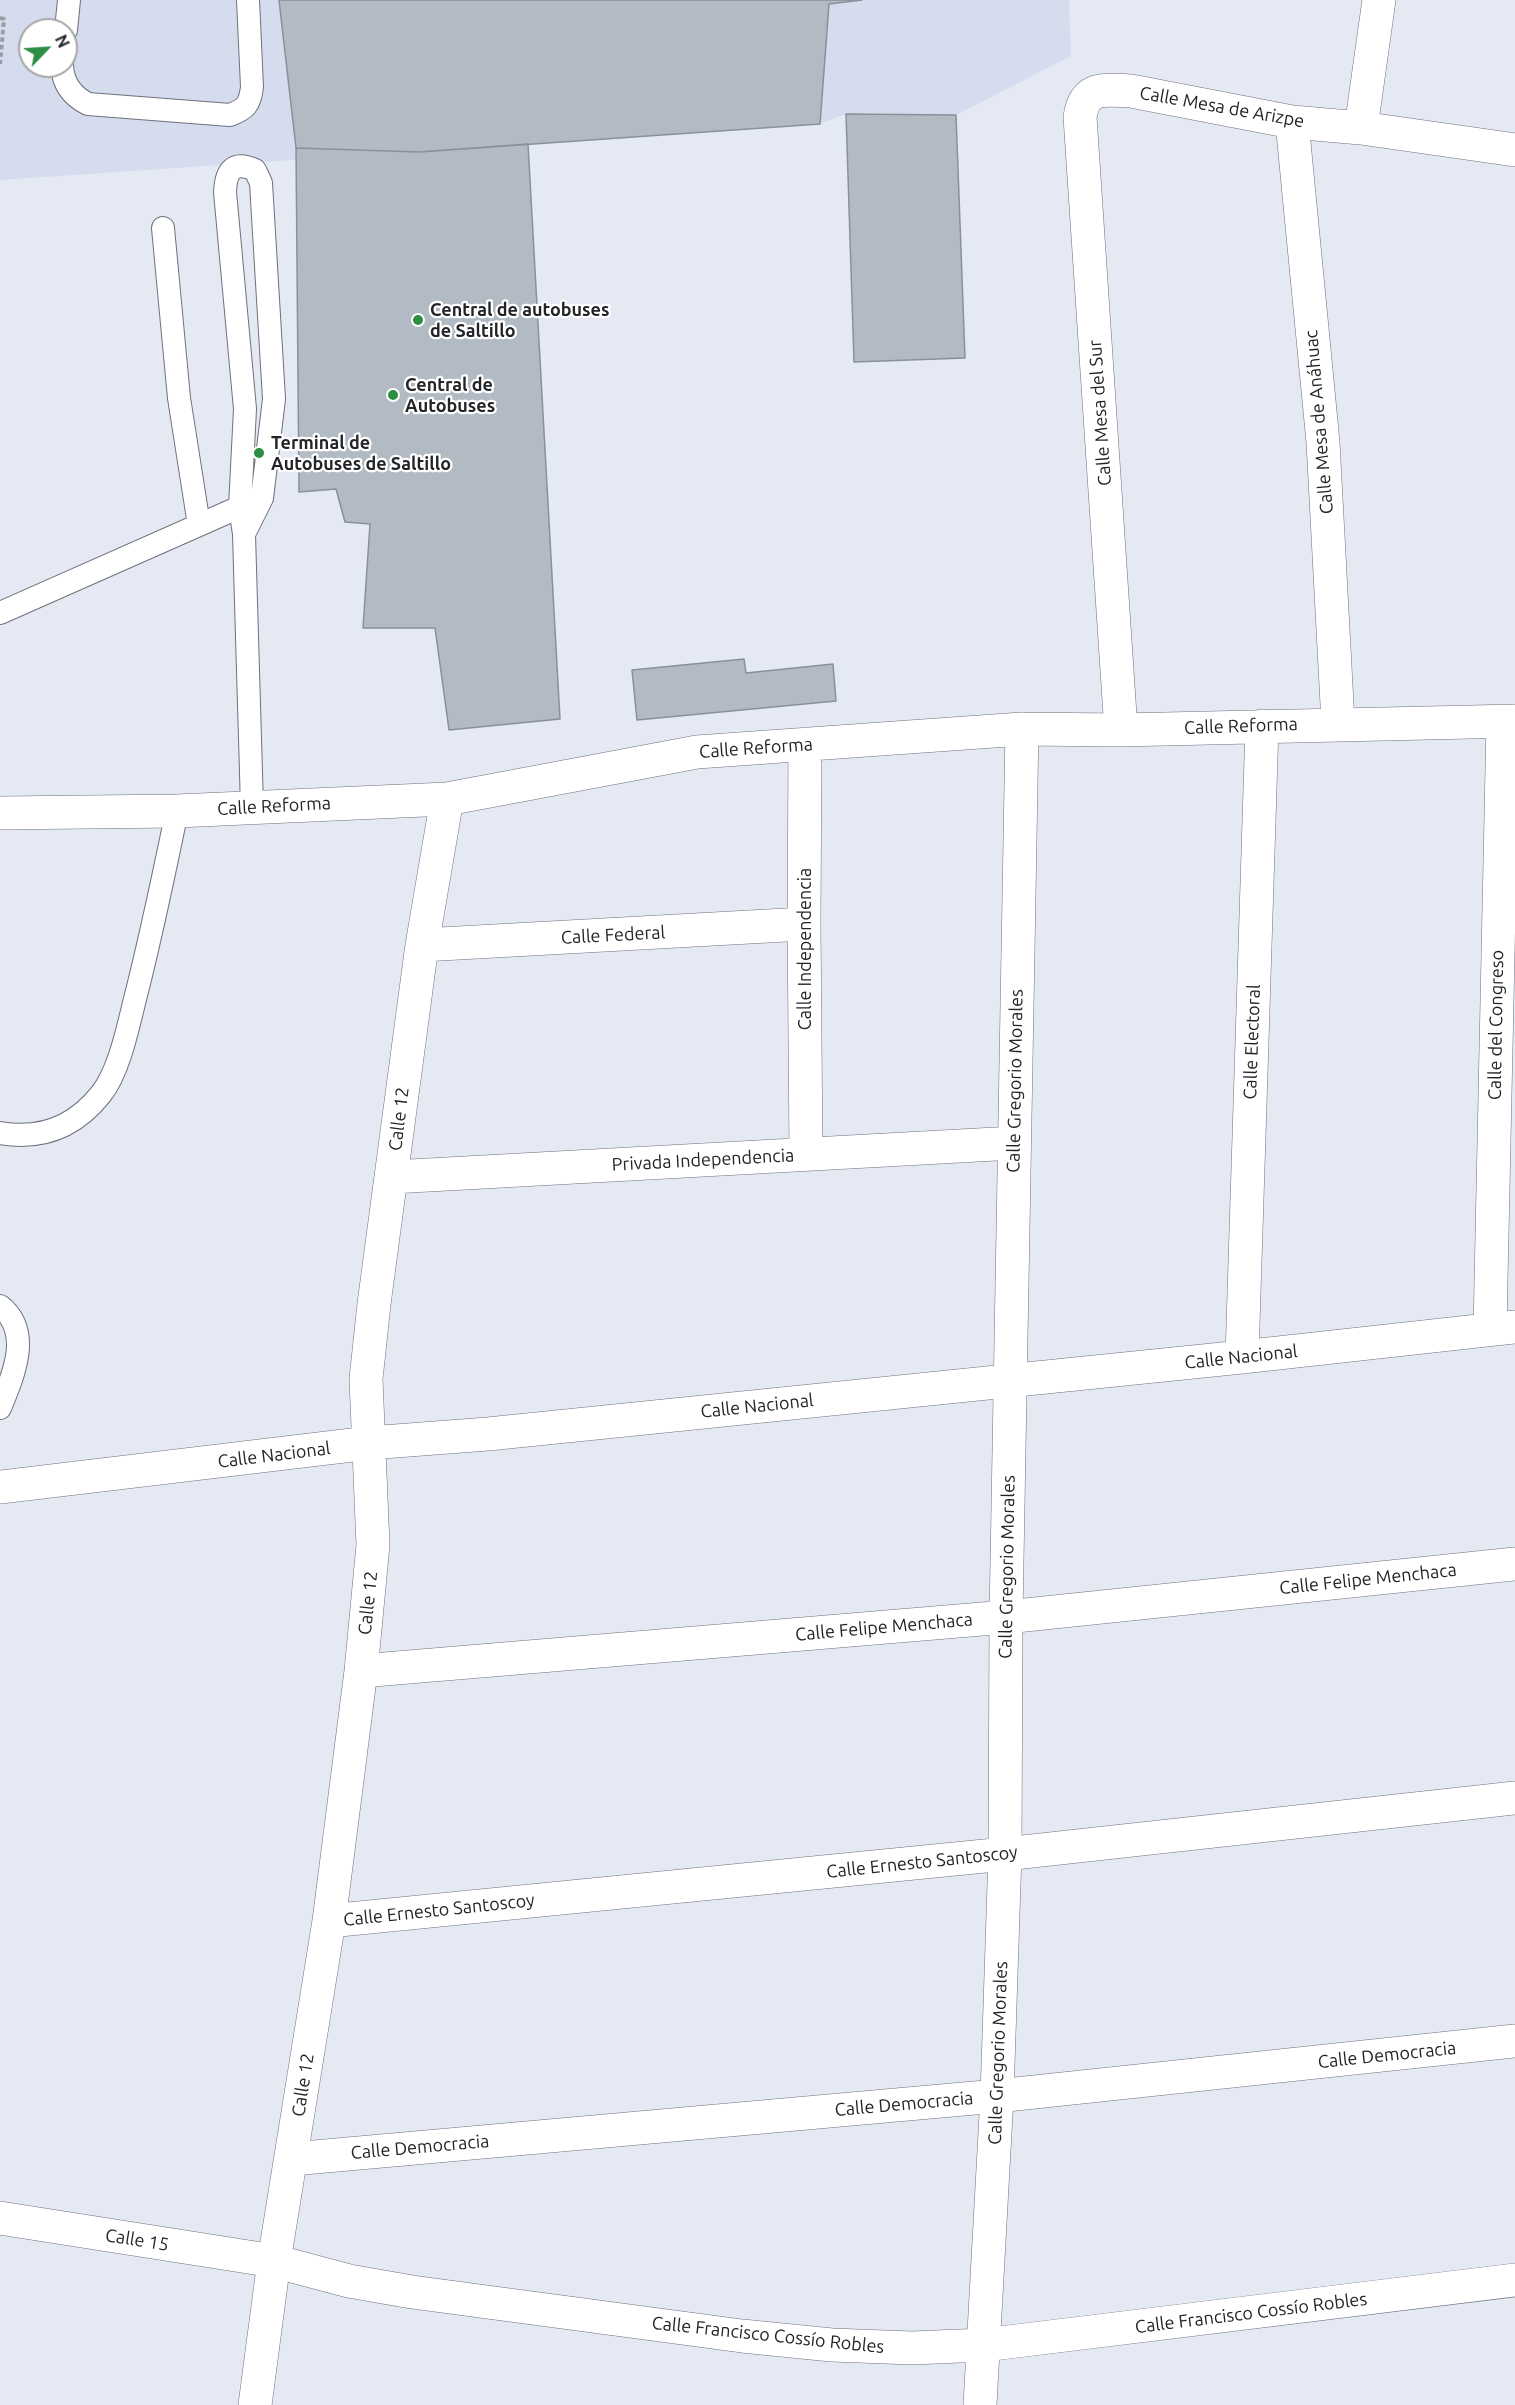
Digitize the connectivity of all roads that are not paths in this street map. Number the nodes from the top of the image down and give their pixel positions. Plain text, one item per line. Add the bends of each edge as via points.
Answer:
1 (69, 0) edge
2 (248, 0) edge
3 (1379, 0) edge
4 (67, 18) edge
5 (64, 78) edge
6 (1085, 98) joint
7 (1292, 122) junction
8 (1361, 128) junction
9 (1515, 150) edge
10 (163, 228) dead end
11 (262, 498) junction
12 (240, 507) junction
13 (199, 525) junction
14 (244, 534) junction
15 (0, 613) edge
16 (1509, 721) edge
17 (1338, 723) junction
18 (1262, 726) junction
19 (1022, 729) junction
20 (1121, 730) junction
21 (805, 744) junction
22 (447, 799) junction
23 (252, 807) junction
24 (177, 811) junction
25 (0, 813) edge
26 (804, 924) junction
27 (422, 945) junction
28 (0, 1133) edge
29 (1014, 1143) junction
30 (806, 1154) junction
31 (392, 1177) junction
32 (0, 1306) edge
33 (1502, 1328) edge
34 (1242, 1358) junction
35 (1011, 1380) junction
36 (0, 1408) edge
37 (369, 1443) junction
38 (0, 1487) edge
39 (1515, 1564) edge
40 (1006, 1617) junction
41 (360, 1671) junction
42 (1515, 1798) edge
43 (1005, 1854) junction
44 (329, 1921) junction
45 (1515, 2041) edge
46 (997, 2096) junction
47 (292, 2159) junction
48 (0, 2218) edge
49 (274, 2261) junction
50 (1515, 2280) edge
51 (984, 2345) junction
52 (255, 2405) edge
53 (980, 2405) edge

1 - 4 lane
2 - 5 lane via 252,87 245,109 230,115 88,104 76,98
3 - 8 street
6 - 7 street, Calle Mesa de Arizpe via 1104,90 1131,91
6 - 20 street, Calle Mesa del Sur via 1080,117
7 - 8 street, Calle Mesa de Arizpe
7 - 17 street, Calle Mesa de Anáhuac via 1323,442
8 - 9 street, Calle Mesa de Arizpe
10 - 13 lane via 178,398
11 - 12 lane
11 - 12 lane via 274,399 261,183 255,170 245,166 229,171 225,192 245,410
11 - 14 lane
12 - 13 lane
12 - 14 lane
13 - 15 lane
14 - 23 lane
16 - 17 street, Calle Reforma
16 - 33 street, Calle del Congreso
17 - 18 street, Calle Reforma
18 - 20 street, Calle Reforma
18 - 34 street, Calle Electoral
19 - 20 street, Calle Reforma
19 - 21 street, Calle Reforma
19 - 29 street, Calle Gregorio Morales
21 - 22 street, Calle Reforma via 697,752
21 - 26 street, Calle Independencia
22 - 23 street, Calle Reforma
22 - 27 street, Calle 12
23 - 24 street, Calle Reforma
24 - 25 street, Calle Reforma
24 - 28 lane via 155,924 126,1038 102,1093 77,1120 48,1133
26 - 27 street, Calle Federal
26 - 30 street, Calle Independencia
27 - 31 street, Calle 12
29 - 30 street, Privada Independencia
29 - 35 street, Calle Gregorio Morales
30 - 31 street, Privada Independencia
31 - 37 street, Calle 12 via 366,1380
32 - 36 lane via 10,1314 19,1346 13,1376
33 - 34 street, Calle Nacional
34 - 35 street, Calle Nacional
35 - 37 street, Calle Nacional
35 - 40 street, Calle Gregorio Morales
37 - 38 street, Calle Nacional
37 - 41 street, Calle 12 via 373,1545
39 - 40 street, Calle Felipe Menchaca
40 - 41 street, Calle Felipe Menchaca
40 - 43 street, Calle Gregorio Morales
41 - 44 street, Calle 12
42 - 43 street, Calle Ernesto Santoscoy
43 - 44 street, Calle Ernesto Santoscoy
43 - 46 street, Calle Gregorio Morales
44 - 47 street, Calle 12
45 - 46 street, Calle Democracia
46 - 47 street, Calle Democracia
46 - 51 street, Calle Gregorio Morales
47 - 49 street, Calle 12
48 - 49 street, Calle 15
49 - 51 street, Calle Francisco Cossío Robles via 349,2281 412,2292 742,2336 912,2348
49 - 52 street, Calle 12
50 - 51 street, Calle Francisco Cossío Robles
51 - 53 street, Calle Gregorio Morales

